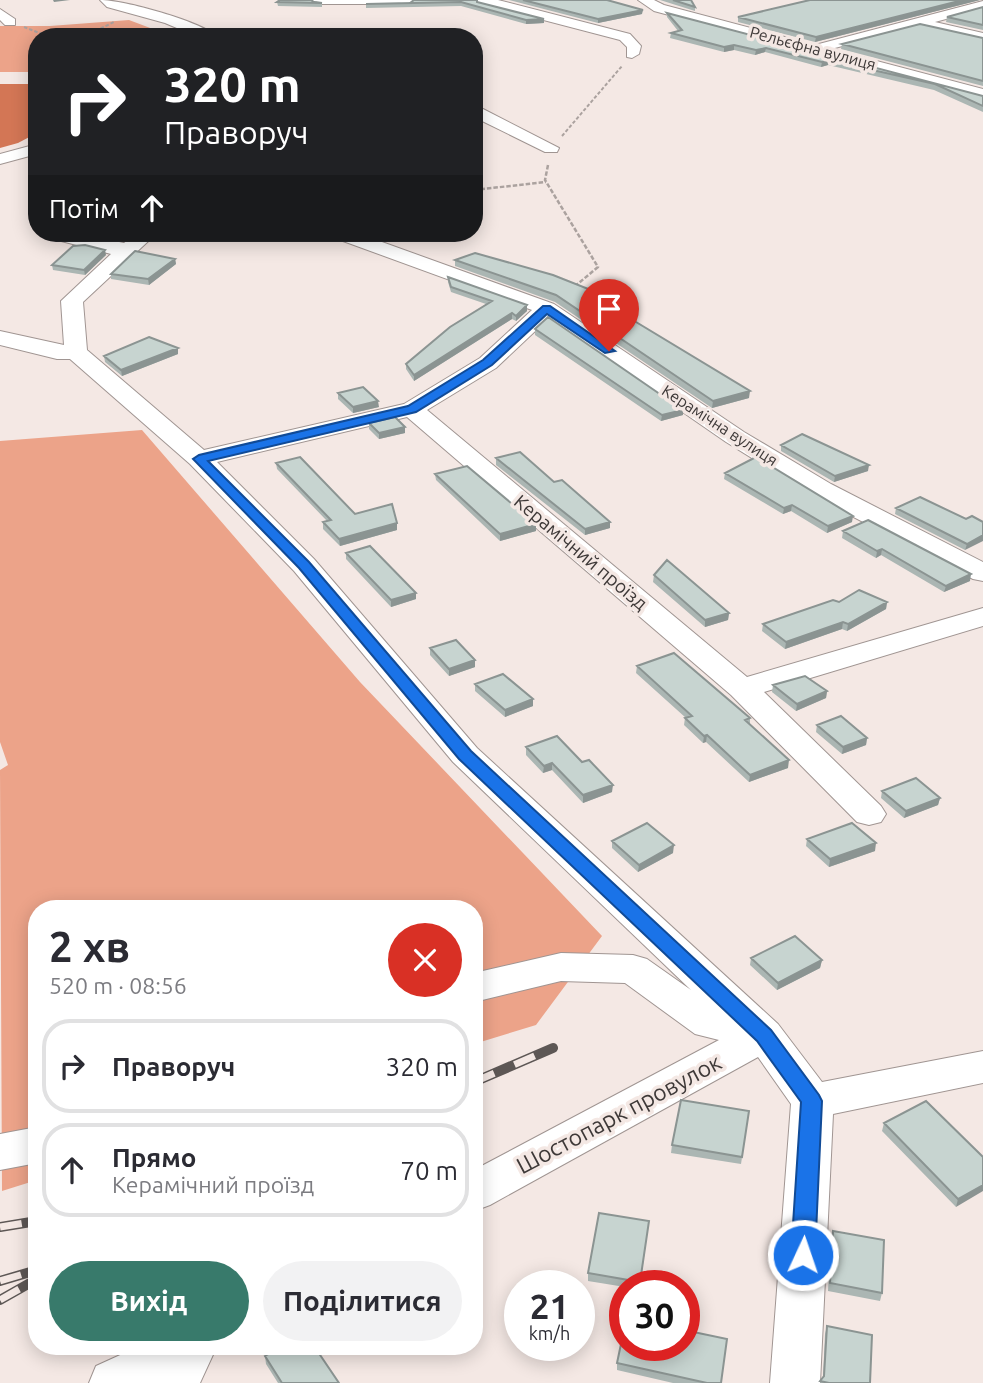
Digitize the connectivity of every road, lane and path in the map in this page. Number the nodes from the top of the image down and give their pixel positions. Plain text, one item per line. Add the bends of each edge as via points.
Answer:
1 (316, 0) edge
2 (410, 0) edge
3 (483, 0) edge
4 (643, 0) edge
5 (109, 2) edge
6 (983, 5) edge
7 (659, 8) junction
8 (5, 18) edge
9 (918, 22) junction
10 (29, 28) edge
11 (101, 28) edge
12 (189, 28) edge
13 (597, 31) junction
14 (983, 37) edge
15 (819, 49) junction
16 (632, 54) joint
17 (983, 94) edge
18 (483, 116) edge
19 (551, 148) junction
20 (28, 151) edge
21 (0, 159) edge
22 (546, 181) junction
23 (483, 189) edge
24 (88, 242) edge
25 (135, 242) edge
26 (138, 242) edge
27 (366, 242) edge
28 (547, 308) junction
29 (0, 338) edge
30 (76, 352) junction
31 (412, 409) junction
32 (199, 459) junction
33 (983, 573) edge
34 (983, 617) edge
35 (742, 688) junction
36 (869, 814) dead end
37 (483, 986) edge
38 (764, 1035) junction
39 (983, 1068) edge
40 (812, 1101) junction
41 (28, 1147) edge
42 (0, 1152) edge
43 (483, 1187) edge
44 (172, 1355) edge
45 (187, 1355) edge
46 (114, 1383) edge
47 (175, 1383) edge
48 (796, 1383) edge

1 - 2 street
3 - 13 street
4 - 7 street, Рельєфна вулиця
5 - 11 path via 121,18
5 - 12 street
6 - 9 street
7 - 13 street via 658,17
7 - 15 street, Рельєфна вулиця
8 - 10 path
9 - 14 street
9 - 15 street
13 - 16 street via 625,37 634,46
15 - 17 street, Рельєфна вулиця
16 - 19 path
18 - 19 street
19 - 22 path
20 - 21 street
22 - 23 path
22 - 28 path via 598,267
24 - 25 street via 112,248
26 - 30 street via 72,301
27 - 28 street, Керамічна вулиця
28 - 31 street via 488,363
28 - 33 street, Керамічна вулиця via 800,477
29 - 30 street
30 - 32 street
31 - 32 street
31 - 35 street, Керамічний проїзд
32 - 38 street via 304,565 465,755
34 - 35 street
35 - 36 street, Керамічний проїзд
37 - 38 street via 561,967 634,969 709,1023
38 - 40 street
38 - 43 street, Шостопарк провулок
39 - 40 street
40 - 48 street
41 - 42 street
44 - 46 street
45 - 47 street

